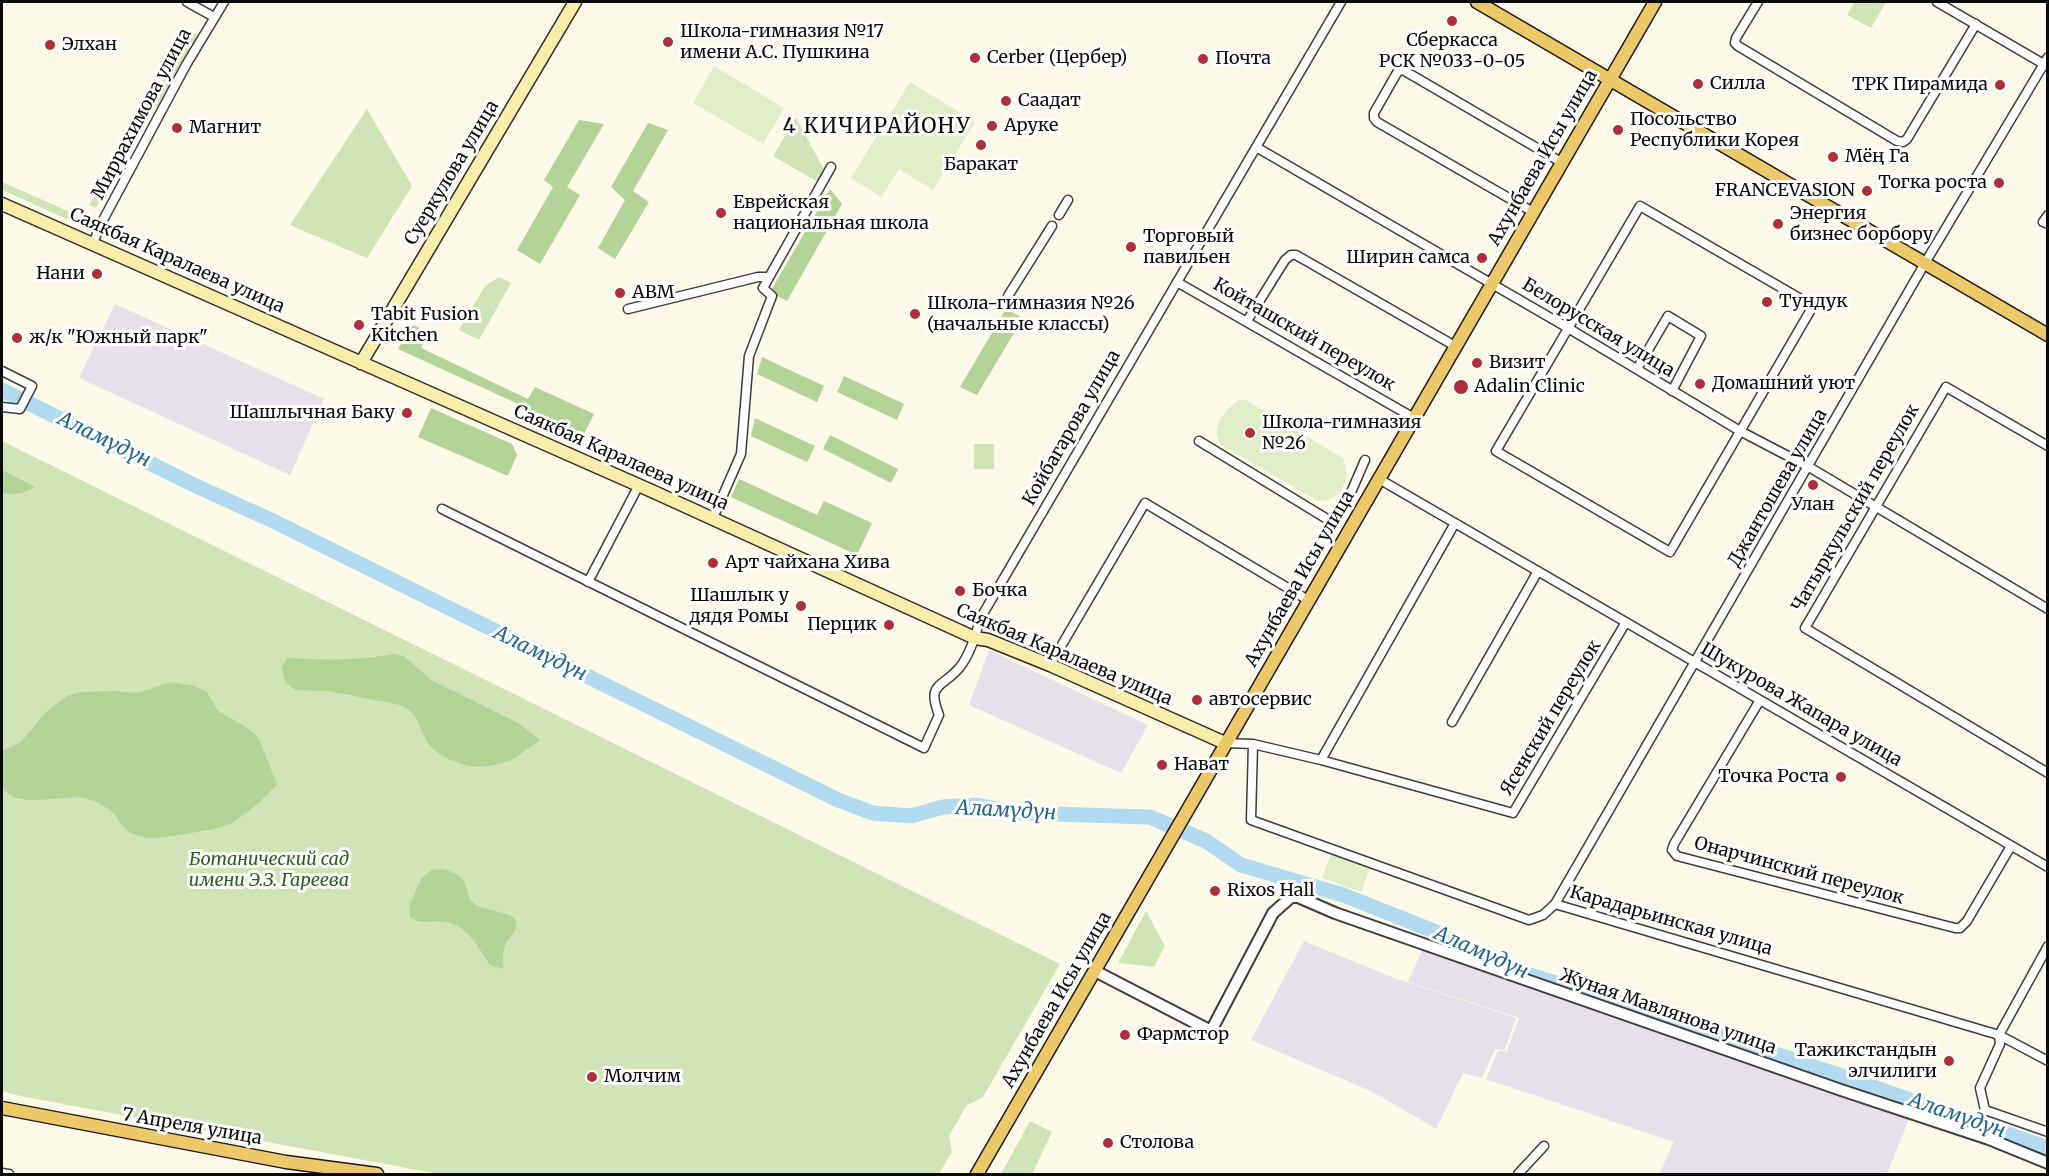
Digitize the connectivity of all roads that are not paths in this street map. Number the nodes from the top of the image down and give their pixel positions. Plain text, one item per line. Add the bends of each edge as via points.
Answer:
1 (187, 2) edge
2 (224, 2) edge
3 (574, 2) edge
4 (1341, 2) edge
5 (1477, 2) edge
6 (1654, 2) edge
7 (1758, 2) edge
8 (1938, 2) edge
9 (214, 17) junction
10 (1976, 24) junction
11 (2046, 62) edge
12 (1609, 80) junction
13 (1256, 147) junction
14 (1561, 162) junction
15 (831, 167) dead end
16 (1068, 200) dead end
17 (2, 204) edge
18 (1533, 212) junction
19 (1059, 215) dead end
20 (2048, 215) edge
21 (2048, 224) edge
22 (1052, 226) dead end
23 (93, 243) junction
24 (1926, 263) junction
25 (769, 277) junction
26 (1177, 282) junction
27 (1491, 284) junction
28 (1008, 296) dead end
29 (628, 309) dead end
30 (1247, 321) junction
31 (1568, 328) junction
32 (2048, 335) edge
33 (1455, 346) junction
34 (361, 363) junction
35 (1637, 369) junction
36 (2, 371) edge
37 (1672, 391) junction
38 (2, 407) edge
39 (1414, 418) junction
40 (1740, 431) junction
41 (1199, 441) dead end
42 (2048, 446) edge
43 (1365, 460) dead end
44 (1809, 467) junction
45 (1378, 479) junction
46 (639, 485) junction
47 (1876, 507) junction
48 (442, 509) dead end
49 (713, 518) junction
50 (1455, 523) junction
51 (1538, 571) junction
52 (588, 582) junction
53 (1308, 600) junction
54 (2048, 609) edge
55 (1626, 622) junction
56 (975, 638) junction
57 (1695, 662) junction
58 (1050, 665) junction
59 (1760, 700) junction
60 (1452, 722) dead end
61 (1225, 743) junction
62 (1253, 744) junction
63 (1321, 760) junction
64 (2048, 772) edge
65 (2011, 846) junction
66 (2048, 867) edge
67 (1555, 904) junction
68 (2048, 946) edge
69 (1095, 971) junction
70 (1999, 1035) junction
71 (2048, 1061) edge
72 (2, 1108) edge
73 (2048, 1132) edge
74 (1544, 1146) dead end
75 (2048, 1163) edge
76 (2, 1173) edge
77 (9, 1174) edge
78 (374, 1174) edge
79 (977, 1174) edge
80 (1518, 1174) edge

1 - 9 street
2 - 9 street, Миррахимова улица
3 - 34 main road, Суеркулова улица
4 - 13 street, Койбагарова улица
5 - 12 main road
6 - 12 main road, Ахунбаева Исы улица
7 - 10 street via 1736,38 1738,46 1903,142
8 - 10 street
9 - 23 street, Миррахимова улица via 159,113
10 - 11 street
11 - 24 street, Джантошева улица
12 - 14 main road, Ахунбаева Исы улица
12 - 24 main road
13 - 26 street, Койбагарова улица
13 - 27 street, Белорусская улица
14 - 18 main road, Ахунбаева Исы улица
14 - 18 street via 1403,70 1398,71 1374,113 1377,122
15 - 25 street
16 - 19 street
17 - 23 main road, Саякбая Каралаева улица
18 - 27 main road, Ахунбаева Исы улица
20 - 21 street via 2043,222
22 - 28 street
23 - 34 main road, Саякбая Каралаева улица
24 - 32 main road
24 - 44 street, Джантошева улица
25 - 29 street
25 - 49 street via 763,288 772,296 749,356 741,454
26 - 30 street, Койташский переулок
26 - 56 street, Койбагарова улица via 980,619
27 - 31 street, Белорусская улица
27 - 33 main road, Ахунбаева Исы улица
30 - 33 street via 1285,260 1296,255
30 - 39 street, Койташский переулок
31 - 35 street, Белорусская улица
31 - 40 street via 1496,451 1670,552
31 - 40 street via 1640,206 1813,306
33 - 39 main road, Ахунбаева Исы улица
34 - 46 main road, Саякбая Каралаева улица
35 - 37 street, Белорусская улица
35 - 37 street via 1668,316 1701,336
36 - 38 street via 32,386 20,409
37 - 40 street, Белорусская улица
39 - 45 main road, Ахунбаева Исы улица
40 - 44 street, Белорусская улица
41 - 43 street via 1332,522
42 - 47 street, Чатыркульский переулок via 1946,387
44 - 47 street, Белорусская улица
44 - 57 street, Джантошева улица
45 - 50 street, Шукурова Жапара улица
45 - 53 main road, Ахунбаева Исы улица
46 - 49 main road, Саякбая Каралаева улица
46 - 52 street
47 - 54 street, Белорусская улица
47 - 64 street, Чатыркульский переулок via 1805,628
48 - 52 street
49 - 56 main road, Саякбая Каралаева улица
50 - 51 street, Шукурова Жапара улица
50 - 63 street
51 - 55 street, Шукурова Жапара улица
51 - 60 street
52 - 56 street, Койбагарова улица via 924,748 939,715 934,692 960,667
53 - 58 street via 1145,503
53 - 61 main road, Ахунбаева Исы улица
55 - 57 street, Шукурова Жапара улица
55 - 63 street, Ясенский переулок via 1513,813
56 - 58 main road, Саякбая Каралаева улица
57 - 59 street, Шукурова Жапара улица
57 - 67 street, Джантошева улица
58 - 61 main road, Саякбая Каралаева улица
59 - 65 street, Шукурова Жапара улица
59 - 65 street, Онарчинский переулок via 1674,844 1672,850 1677,856 1960,928
61 - 62 street
61 - 69 main road, Ахунбаева Исы улица
62 - 63 street, Ясенский переулок
62 - 67 street, Карадарьинская улица via 1251,820 1529,920 1543,915
65 - 66 street, Шукурова Жапара улица
67 - 70 street, Карадарьинская улица
68 - 70 street
69 - 75 street, Жуная Мавлянова улица via 1211,1031 1273,913 1291,897 1298,897
69 - 79 main road, Ахунбаева Исы улица
70 - 71 street, Карадарьинская улица
70 - 73 street via 2000,1044 1980,1088 1985,1110
72 - 78 main road, 7 Апреля улица via 286,1162
74 - 80 street
76 - 77 street

